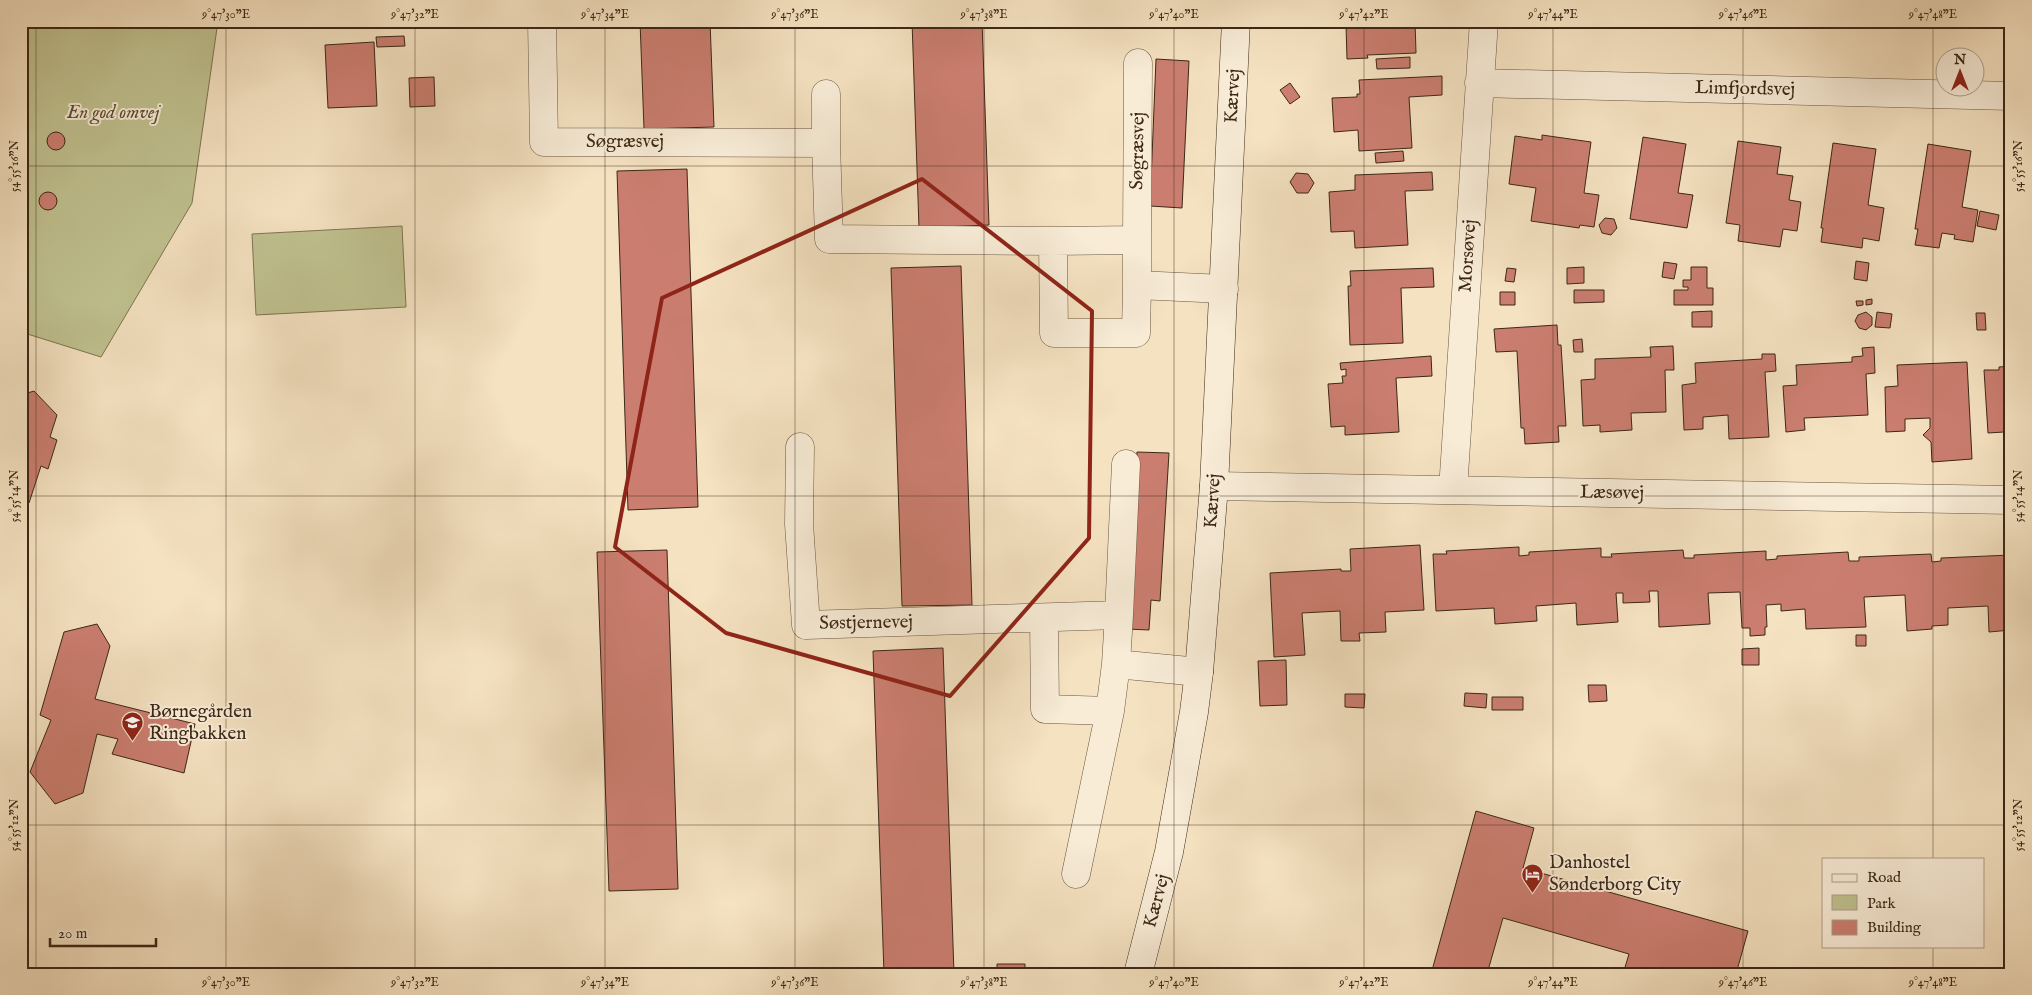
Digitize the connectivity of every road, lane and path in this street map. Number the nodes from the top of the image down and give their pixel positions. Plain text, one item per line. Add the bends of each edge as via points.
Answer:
1 (542, 21) edge
2 (1236, 21) edge
3 (1484, 21) edge
4 (1138, 63) dead end
5 (1480, 83) junction
6 (826, 94) dead end
7 (2011, 96) edge
8 (826, 143) junction
9 (1137, 240) junction
10 (1053, 241) junction
11 (1137, 285) junction
12 (1224, 289) junction
13 (800, 447) dead end
14 (1126, 464) dead end
15 (1214, 486) junction
16 (1452, 490) junction
17 (2011, 500) edge
18 (1119, 615) junction
19 (1044, 619) junction
20 (1116, 664) junction
21 (1199, 672) junction
22 (1110, 711) junction
23 (1076, 874) dead end
24 (1138, 974) edge

1 - 8 street, Søgræsvej via 544,142
2 - 12 street, Kærvej
3 - 5 street, Morsøvej
4 - 9 street, Søgræsvej
5 - 7 street, Limfjordsvej
5 - 16 street, Morsøvej
6 - 8 street
8 - 10 street via 829,239
9 - 10 street
9 - 11 street, Søgræsvej
10 - 11 street, Søgræsvej via 1054,332 1136,333
11 - 12 street
12 - 15 street, Kærvej
13 - 19 street, Søstjernevej via 799,524 806,625
14 - 18 street
15 - 16 street, Læsøvej
15 - 21 street, Kærvej
16 - 17 street, Læsøvej
18 - 19 street, Søstjernevej
18 - 20 street
19 - 22 street via 1045,709
20 - 21 street
20 - 22 street
21 - 24 street, Kærvej via 1170,852
22 - 23 street

